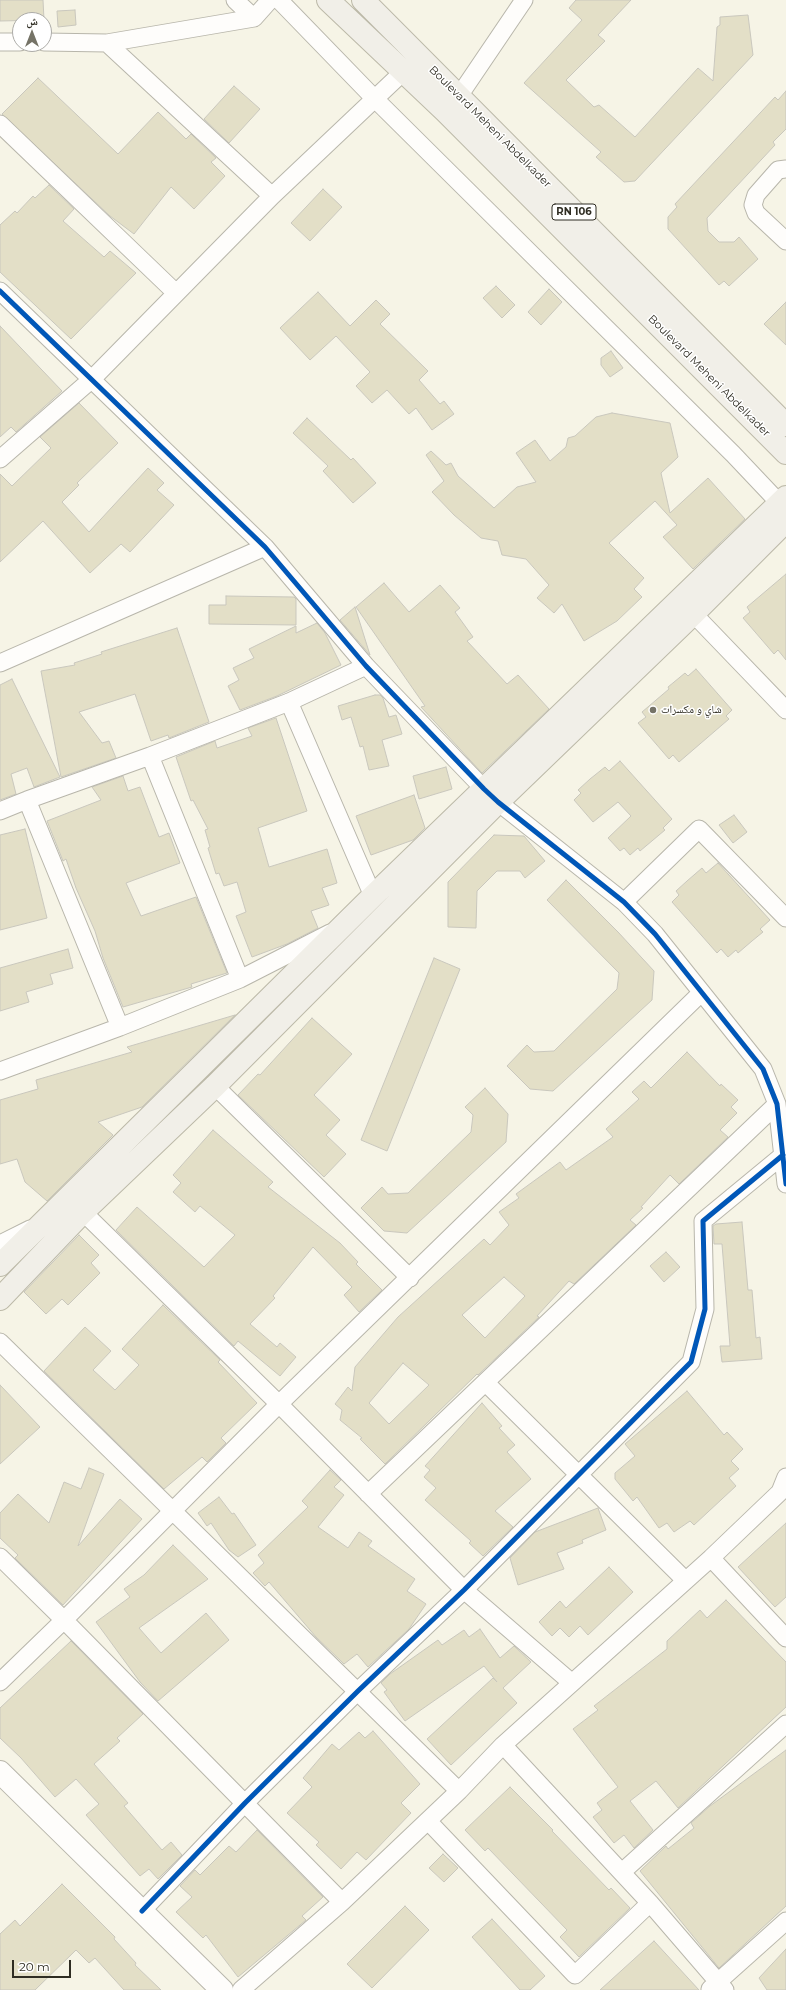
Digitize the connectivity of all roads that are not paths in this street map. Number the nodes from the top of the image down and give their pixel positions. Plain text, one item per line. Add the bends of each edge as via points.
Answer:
1 (235, 0) edge
2 (270, 0) edge
3 (279, 0) edge
4 (328, 0) edge
5 (363, 0) edge
6 (524, 0) edge
7 (254, 18) junction
8 (0, 42) edge
9 (12, 42) edge
10 (52, 42) edge
11 (107, 43) junction
12 (403, 72) junction
13 (374, 98) junction
14 (452, 104) junction
15 (0, 124) edge
16 (786, 169) edge
17 (272, 196) junction
18 (786, 241) edge
19 (0, 291) edge
20 (176, 293) junction
21 (92, 379) junction
22 (786, 425) edge
23 (786, 453) edge
24 (0, 459) edge
25 (784, 508) edge
26 (265, 547) junction
27 (687, 607) junction
28 (0, 663) edge
29 (366, 666) junction
30 (288, 702) junction
31 (786, 710) edge
32 (150, 756) junction
33 (491, 796) junction
34 (27, 800) junction
35 (0, 811) edge
36 (373, 896) junction
37 (624, 902) junction
38 (786, 918) edge
39 (343, 926) junction
40 (240, 979) junction
41 (701, 993) junction
42 (120, 1027) junction
43 (0, 1071) edge
44 (216, 1086) junction
45 (777, 1104) junction
46 (783, 1155) junction
47 (786, 1184) edge
48 (83, 1212) junction
49 (40, 1224) junction
50 (0, 1244) edge
51 (0, 1265) edge
52 (410, 1278) junction
53 (0, 1299) edge
54 (0, 1342) edge
55 (486, 1383) junction
56 (279, 1404) junction
57 (578, 1475) junction
58 (786, 1477) edge
59 (368, 1494) junction
60 (173, 1510) junction
61 (0, 1557) edge
62 (711, 1558) junction
63 (685, 1580) junction
64 (464, 1590) junction
65 (64, 1620) junction
66 (786, 1638) edge
67 (0, 1682) edge
68 (572, 1683) junction
69 (358, 1691) junction
70 (786, 1724) edge
71 (503, 1746) junction
72 (0, 1772) edge
73 (459, 1791) junction
74 (245, 1803) junction
75 (428, 1821) junction
76 (622, 1872) junction
77 (342, 1902) junction
78 (650, 1903) junction
79 (142, 1911) junction
80 (786, 1921) edge
81 (717, 1988) edge
82 (222, 1990) edge
83 (241, 1990) edge

1 - 7 street
2 - 7 street
3 - 13 street
4 - 12 main road
5 - 14 main road, Boulevard Meheni Abdelkader / RN 106
6 - 14 street
7 - 11 street
8 - 9 street
10 - 11 street
11 - 17 street
12 - 13 street
12 - 14 main road
13 - 17 street
13 - 25 street via 733,454
14 - 22 main road, Boulevard Meheni Abdelkader / RN 106
14 - 23 main road, Boulevard Meheni Abdelkader / RN 106
15 - 20 street
16 - 18 street via 778,170 756,195 753,205 756,213
17 - 20 street
19 - 21 street
20 - 21 street
21 - 24 street
21 - 26 street
25 - 27 main road
26 - 28 street
26 - 29 street
27 - 31 street
27 - 33 main road
29 - 30 street
29 - 33 street
30 - 32 street
30 - 36 street
32 - 34 street
32 - 40 street
33 - 36 main road
33 - 37 street
33 - 44 main road
34 - 35 street
34 - 42 street
36 - 39 main road
37 - 38 street via 699,829
37 - 41 street via 655,934
39 - 40 street
39 - 49 main road
40 - 42 street
41 - 45 street via 763,1069
41 - 52 street
42 - 43 street
44 - 48 main road
44 - 52 street
45 - 46 street
45 - 55 street
46 - 47 street
46 - 57 street via 703,1221 705,1309 691,1362
48 - 53 main road
48 - 56 street
49 - 50 street
49 - 51 main road
52 - 56 street
54 - 60 street
55 - 57 street
55 - 59 street
56 - 59 street
56 - 60 street
57 - 63 street
57 - 64 street
58 - 62 street via 780,1492
59 - 64 street
60 - 65 street
60 - 69 street
61 - 65 street
62 - 63 street
62 - 66 street
63 - 68 street
64 - 68 street
64 - 69 street
65 - 67 street
65 - 74 street
68 - 71 street
69 - 73 street
69 - 74 street
70 - 76 street
71 - 73 street
71 - 76 street
72 - 79 street
73 - 75 street
74 - 77 street
74 - 79 street
75 - 77 street
75 - 78 street via 575,1975
76 - 78 street
77 - 83 street
78 - 81 street
79 - 82 street
80 - 81 street

